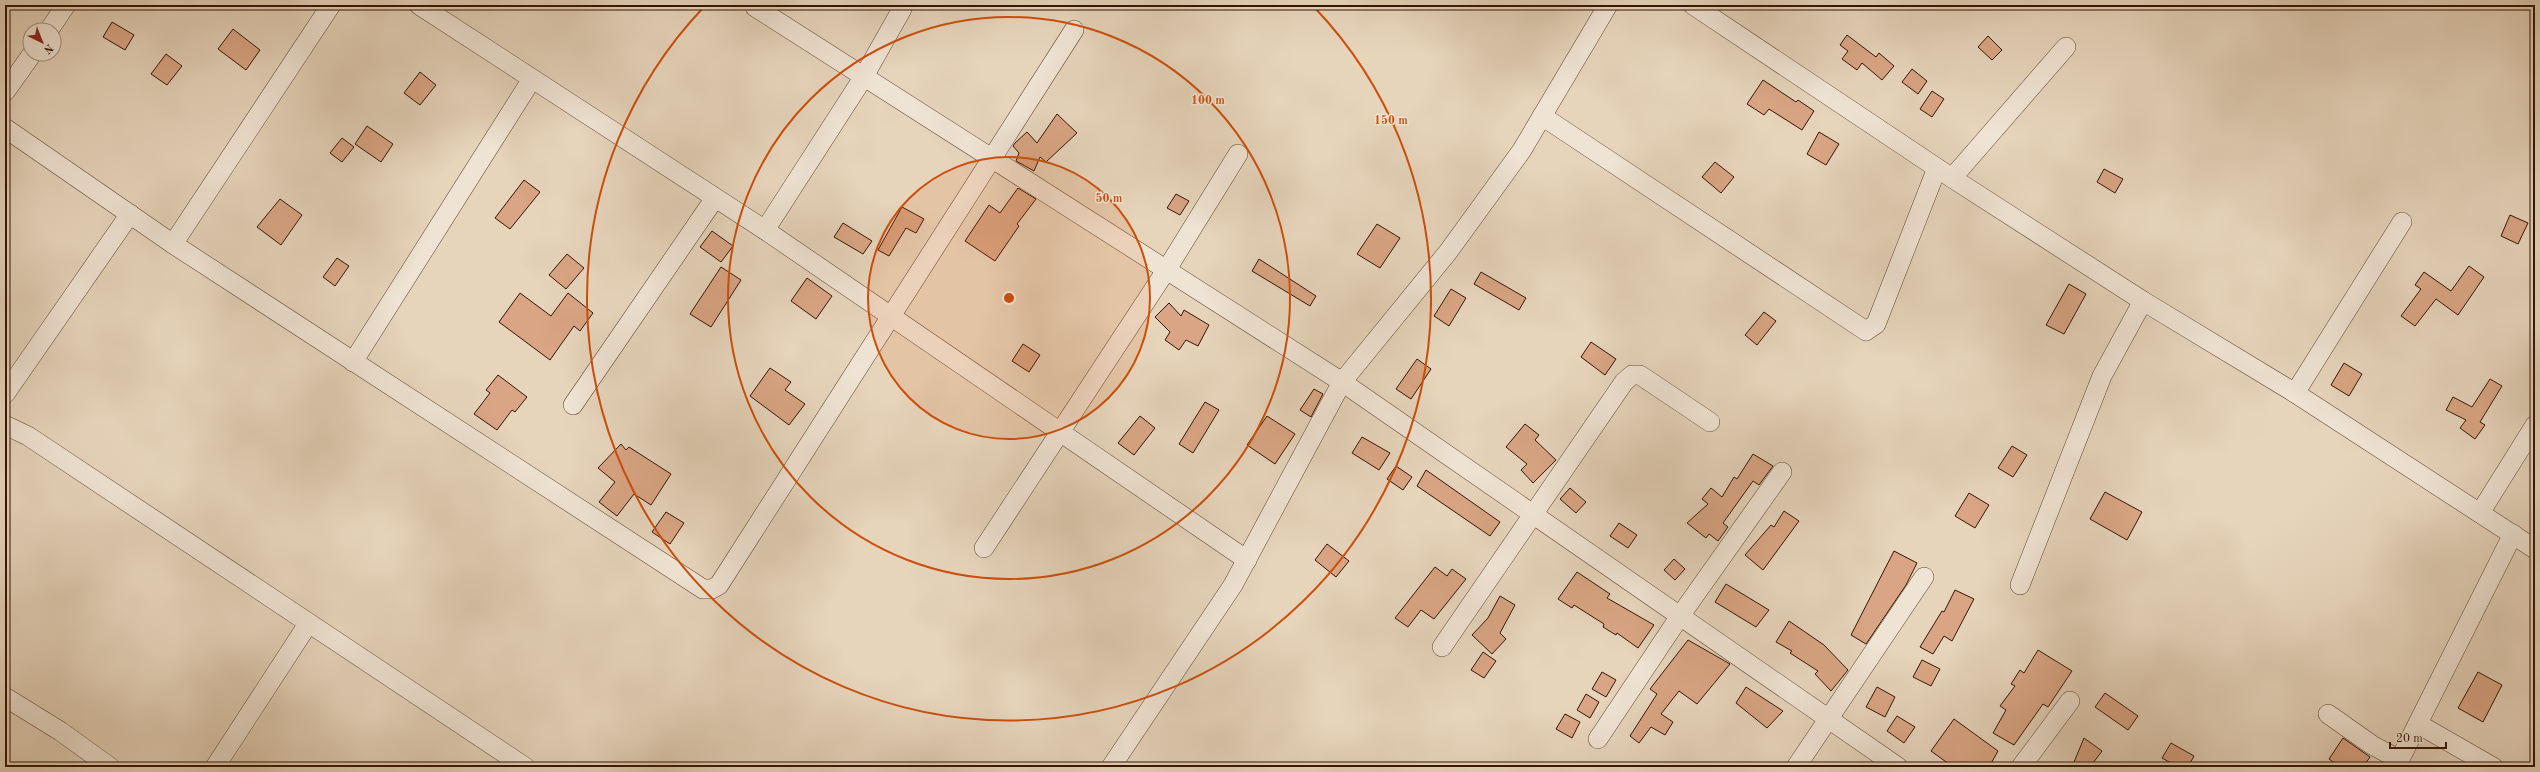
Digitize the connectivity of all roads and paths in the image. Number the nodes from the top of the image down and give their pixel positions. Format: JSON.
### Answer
{"nodes":[{"id":1,"x":66,"y":5,"type":"edge"},
{"id":2,"x":331,"y":5,"type":"edge"},
{"id":3,"x":419,"y":5,"type":"edge"},
{"id":4,"x":1608,"y":5,"type":"edge"},
{"id":5,"x":1693,"y":5,"type":"edge"},
{"id":6,"x":755,"y":7,"type":"dead end"},
{"id":7,"x":902,"y":9,"type":"dead end"},
{"id":8,"x":54,"y":22,"type":"edge"},
{"id":9,"x":1074,"y":30,"type":"dead end"},
{"id":10,"x":2066,"y":47,"type":"dead end"},
{"id":11,"x":26,"y":62,"type":"edge"},
{"id":12,"x":532,"y":78,"type":"junction"},
{"id":13,"x":863,"y":78,"type":"junction"},
{"id":14,"x":5,"y":92,"type":"edge"},
{"id":15,"x":1542,"y":116,"type":"junction"},
{"id":16,"x":5,"y":128,"type":"edge"},
{"id":17,"x":1238,"y":154,"type":"dead end"},
{"id":18,"x":993,"y":160,"type":"junction"},
{"id":19,"x":1944,"y":173,"type":"junction"},
{"id":20,"x":715,"y":198,"type":"junction"},
{"id":21,"x":130,"y":214,"type":"junction"},
{"id":22,"x":2402,"y":222,"type":"dead end"},
{"id":23,"x":766,"y":230,"type":"junction"},
{"id":24,"x":174,"y":244,"type":"junction"},
{"id":25,"x":1167,"y":270,"type":"junction"},
{"id":26,"x":2143,"y":301,"type":"junction"},
{"id":27,"x":890,"y":317,"type":"junction"},
{"id":28,"x":353,"y":362,"type":"junction"},
{"id":29,"x":1342,"y":382,"type":"junction"},
{"id":30,"x":2295,"y":393,"type":"junction"},
{"id":31,"x":5,"y":394,"type":"edge"},
{"id":32,"x":573,"y":405,"type":"dead end"},
{"id":33,"x":1710,"y":422,"type":"dead end"},
{"id":34,"x":5,"y":425,"type":"edge"},
{"id":35,"x":2535,"y":425,"type":"edge"},
{"id":36,"x":1060,"y":432,"type":"junction"},
{"id":37,"x":1782,"y":472,"type":"dead end"},
{"id":38,"x":2480,"y":513,"type":"junction"},
{"id":39,"x":1532,"y":514,"type":"junction"},
{"id":40,"x":2513,"y":534,"type":"junction"},
{"id":41,"x":984,"y":548,"type":"dead end"},
{"id":42,"x":2535,"y":549,"type":"edge"},
{"id":43,"x":1247,"y":560,"type":"junction"},
{"id":44,"x":1924,"y":577,"type":"dead end"},
{"id":45,"x":2020,"y":585,"type":"dead end"},
{"id":46,"x":1680,"y":616,"type":"junction"},
{"id":47,"x":308,"y":624,"type":"junction"},
{"id":48,"x":1442,"y":647,"type":"dead end"},
{"id":49,"x":5,"y":698,"type":"edge"},
{"id":50,"x":2070,"y":701,"type":"dead end"},
{"id":51,"x":2328,"y":714,"type":"dead end"},
{"id":52,"x":1828,"y":719,"type":"junction"},
{"id":53,"x":2418,"y":724,"type":"junction"},
{"id":54,"x":1598,"y":739,"type":"dead end"},
{"id":55,"x":2398,"y":763,"type":"edge"},
{"id":56,"x":110,"y":767,"type":"edge"},
{"id":57,"x":215,"y":767,"type":"edge"},
{"id":58,"x":525,"y":767,"type":"edge"},
{"id":59,"x":1111,"y":767,"type":"edge"},
{"id":60,"x":1796,"y":767,"type":"edge"},
{"id":61,"x":1898,"y":767,"type":"edge"},
{"id":62,"x":2022,"y":767,"type":"edge"},
{"id":63,"x":2493,"y":767,"type":"edge"}],
"edges":[{"from":1,"to":8,"type":"street"},
{"from":2,"to":24,"type":"street"},
{"from":3,"to":12,"type":"street"},
{"from":4,"to":15,"type":"street"},
{"from":5,"to":19,"type":"street"},
{"from":6,"to":13,"type":"street"},
{"from":7,"to":13,"type":"street"},
{"from":9,"to":18,"type":"street"},
{"from":10,"to":19,"type":"street"},
{"from":11,"to":14,"type":"street"},
{"from":12,"to":20,"type":"street"},
{"from":12,"to":28,"type":"street"},
{"from":13,"to":18,"type":"street"},
{"from":13,"to":23,"type":"street"},
{"from":15,"to":19,"type":"street"},
{"from":15,"to":29,"type":"street"},
{"from":16,"to":21,"type":"street"},
{"from":17,"to":25,"type":"street"},
{"from":18,"to":25,"type":"street"},
{"from":18,"to":27,"type":"street"},
{"from":19,"to":26,"type":"street"},
{"from":20,"to":23,"type":"street"},
{"from":20,"to":32,"type":"street"},
{"from":21,"to":24,"type":"street"},
{"from":21,"to":31,"type":"street"},
{"from":22,"to":30,"type":"street"},
{"from":23,"to":27,"type":"street"},
{"from":24,"to":28,"type":"street"},
{"from":25,"to":29,"type":"street"},
{"from":25,"to":36,"type":"street"},
{"from":26,"to":30,"type":"street"},
{"from":26,"to":45,"type":"street"},
{"from":27,"to":28,"type":"street"},
{"from":27,"to":36,"type":"street"},
{"from":29,"to":39,"type":"street"},
{"from":29,"to":43,"type":"street"},
{"from":30,"to":38,"type":"street"},
{"from":33,"to":39,"type":"street"},
{"from":34,"to":47,"type":"street"},
{"from":35,"to":38,"type":"street"},
{"from":36,"to":41,"type":"street"},
{"from":36,"to":43,"type":"street"},
{"from":37,"to":46,"type":"street"},
{"from":38,"to":40,"type":"street"},
{"from":39,"to":46,"type":"street"},
{"from":39,"to":48,"type":"street"},
{"from":40,"to":42,"type":"street"},
{"from":40,"to":53,"type":"street"},
{"from":43,"to":59,"type":"street"},
{"from":44,"to":52,"type":"street"},
{"from":46,"to":52,"type":"street"},
{"from":46,"to":54,"type":"street"},
{"from":47,"to":57,"type":"street"},
{"from":47,"to":58,"type":"street"},
{"from":49,"to":56,"type":"street"},
{"from":50,"to":62,"type":"street"},
{"from":51,"to":55,"type":"street"},
{"from":52,"to":60,"type":"street"},
{"from":52,"to":61,"type":"street"},
{"from":53,"to":55,"type":"street"},
{"from":53,"to":63,"type":"street"}]}
